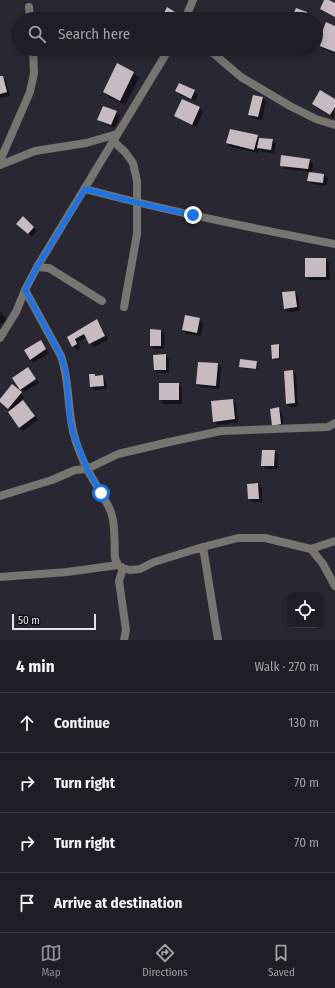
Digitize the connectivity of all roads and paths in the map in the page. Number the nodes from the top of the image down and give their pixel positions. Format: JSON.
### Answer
{"nodes":[{"id":1,"x":193,"y":0,"type":"edge"},
{"id":2,"x":28,"y":7,"type":"dead end"},
{"id":3,"x":29,"y":12,"type":"edge"},
{"id":4,"x":188,"y":12,"type":"edge"},
{"id":5,"x":33,"y":56,"type":"edge"},
{"id":6,"x":165,"y":56,"type":"edge"},
{"id":7,"x":216,"y":56,"type":"edge"},
{"id":8,"x":335,"y":125,"type":"edge"},
{"id":9,"x":115,"y":138,"type":"junction"},
{"id":10,"x":0,"y":161,"type":"edge"},
{"id":11,"x":0,"y":165,"type":"edge"},
{"id":12,"x":85,"y":189,"type":"junction"},
{"id":13,"x":138,"y":203,"type":"junction"},
{"id":14,"x":335,"y":244,"type":"edge"},
{"id":15,"x":37,"y":267,"type":"junction"},
{"id":16,"x":25,"y":290,"type":"junction"},
{"id":17,"x":102,"y":301,"type":"dead end"},
{"id":18,"x":124,"y":307,"type":"dead end"},
{"id":19,"x":0,"y":338,"type":"edge"},
{"id":20,"x":333,"y":427,"type":"edge"},
{"id":21,"x":87,"y":469,"type":"junction"},
{"id":22,"x":0,"y":496,"type":"edge"},
{"id":23,"x":335,"y":541,"type":"edge"},
{"id":24,"x":203,"y":547,"type":"junction"},
{"id":25,"x":311,"y":549,"type":"junction"},
{"id":26,"x":120,"y":567,"type":"junction"},
{"id":27,"x":0,"y":577,"type":"edge"},
{"id":28,"x":335,"y":586,"type":"edge"},
{"id":29,"x":124,"y":640,"type":"edge"},
{"id":30,"x":218,"y":640,"type":"edge"}],
"edges":[{"from":1,"to":4,"type":"street"},
{"from":2,"to":3,"type":"street"},
{"from":5,"to":10,"type":"street"},
{"from":6,"to":9,"type":"street"},
{"from":7,"to":8,"type":"street"},
{"from":9,"to":11,"type":"street"},
{"from":9,"to":12,"type":"street"},
{"from":9,"to":13,"type":"street"},
{"from":12,"to":13,"type":"street"},
{"from":12,"to":15,"type":"street"},
{"from":13,"to":14,"type":"street"},
{"from":13,"to":18,"type":"street"},
{"from":15,"to":16,"type":"street"},
{"from":15,"to":17,"type":"street"},
{"from":16,"to":19,"type":"street"},
{"from":16,"to":21,"type":"street"},
{"from":20,"to":21,"type":"street"},
{"from":21,"to":22,"type":"street"},
{"from":21,"to":26,"type":"street"},
{"from":23,"to":25,"type":"street"},
{"from":24,"to":25,"type":"street"},
{"from":24,"to":26,"type":"street"},
{"from":24,"to":30,"type":"street"},
{"from":25,"to":28,"type":"street"},
{"from":26,"to":27,"type":"street"},
{"from":26,"to":29,"type":"street"}]}
